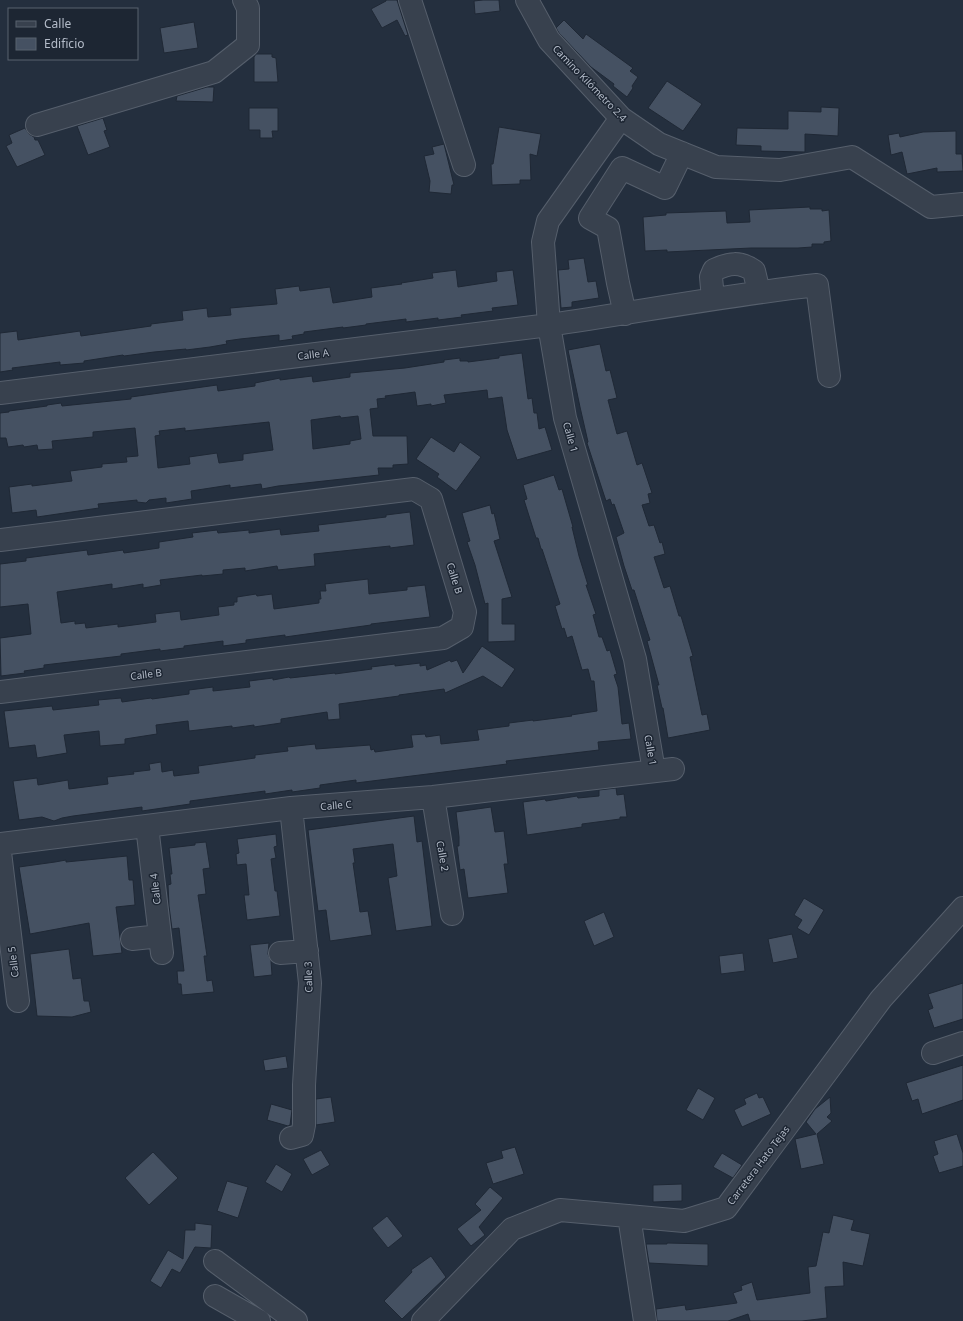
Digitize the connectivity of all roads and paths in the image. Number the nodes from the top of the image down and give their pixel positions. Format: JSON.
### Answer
{"nodes":[{"id":1,"x":244,"y":0,"type":"edge"},
{"id":2,"x":410,"y":0,"type":"edge"},
{"id":3,"x":527,"y":0,"type":"edge"},
{"id":4,"x":621,"y":118,"type":"junction"},
{"id":5,"x":37,"y":125,"type":"dead end"},
{"id":6,"x":682,"y":153,"type":"junction"},
{"id":7,"x":464,"y":165,"type":"dead end"},
{"id":8,"x":963,"y":204,"type":"edge"},
{"id":9,"x":759,"y":292,"type":"junction"},
{"id":10,"x":713,"y":299,"type":"junction"},
{"id":11,"x":625,"y":314,"type":"junction"},
{"id":12,"x":549,"y":325,"type":"junction"},
{"id":13,"x":829,"y":376,"type":"dead end"},
{"id":14,"x":0,"y":393,"type":"edge"},
{"id":15,"x":0,"y":540,"type":"edge"},
{"id":16,"x":0,"y":692,"type":"edge"},
{"id":17,"x":663,"y":770,"type":"joint"},
{"id":18,"x":433,"y":797,"type":"junction"},
{"id":19,"x":291,"y":808,"type":"junction"},
{"id":20,"x":147,"y":826,"type":"junction"},
{"id":21,"x":0,"y":844,"type":"edge"},
{"id":22,"x":0,"y":852,"type":"edge"},
{"id":23,"x":963,"y":908,"type":"edge"},
{"id":24,"x":452,"y":914,"type":"dead end"},
{"id":25,"x":132,"y":940,"type":"dead end"},
{"id":26,"x":307,"y":951,"type":"junction"},
{"id":27,"x":280,"y":953,"type":"dead end"},
{"id":28,"x":18,"y":1001,"type":"dead end"},
{"id":29,"x":963,"y":1043,"type":"edge"},
{"id":30,"x":933,"y":1053,"type":"dead end"},
{"id":31,"x":291,"y":1138,"type":"dead end"},
{"id":32,"x":629,"y":1216,"type":"junction"},
{"id":33,"x":215,"y":1261,"type":"dead end"},
{"id":34,"x":215,"y":1296,"type":"dead end"},
{"id":35,"x":260,"y":1321,"type":"edge"},
{"id":36,"x":296,"y":1321,"type":"edge"},
{"id":37,"x":423,"y":1321,"type":"edge"},
{"id":38,"x":645,"y":1321,"type":"edge"}],
"edges":[{"from":1,"to":5,"type":"street"},
{"from":2,"to":7,"type":"street"},
{"from":3,"to":4,"type":"street","name":"Camino Kilómetro 2.4"},
{"from":4,"to":6,"type":"street","name":"Camino Kilómetro 2.4"},
{"from":4,"to":12,"type":"street","name":"Calle 1"},
{"from":6,"to":8,"type":"street","name":"Camino Kilómetro 2.4"},
{"from":6,"to":11,"type":"street"},
{"from":9,"to":10,"type":"street","name":"Calle A"},
{"from":9,"to":10,"type":"street"},
{"from":9,"to":13,"type":"street","name":"Calle A"},
{"from":10,"to":11,"type":"street","name":"Calle A"},
{"from":11,"to":12,"type":"street","name":"Calle A"},
{"from":12,"to":14,"type":"street","name":"Calle A"},
{"from":12,"to":17,"type":"street","name":"Calle 1"},
{"from":15,"to":16,"type":"street","name":"Calle B"},
{"from":17,"to":18,"type":"street","name":"Calle C"},
{"from":18,"to":19,"type":"street","name":"Calle C"},
{"from":18,"to":24,"type":"street","name":"Calle 2"},
{"from":19,"to":20,"type":"street","name":"Calle C"},
{"from":19,"to":26,"type":"street","name":"Calle 3"},
{"from":20,"to":21,"type":"street","name":"Calle C"},
{"from":20,"to":25,"type":"street","name":"Calle 4"},
{"from":22,"to":28,"type":"street","name":"Calle 5"},
{"from":23,"to":32,"type":"street","name":"Carretera Hato Tejas"},
{"from":26,"to":27,"type":"street"},
{"from":26,"to":31,"type":"street","name":"Calle 3"},
{"from":29,"to":30,"type":"street"},
{"from":32,"to":37,"type":"street","name":"Carretera Hato Tejas"},
{"from":32,"to":38,"type":"street"},
{"from":33,"to":36,"type":"street"},
{"from":34,"to":35,"type":"street"}]}
